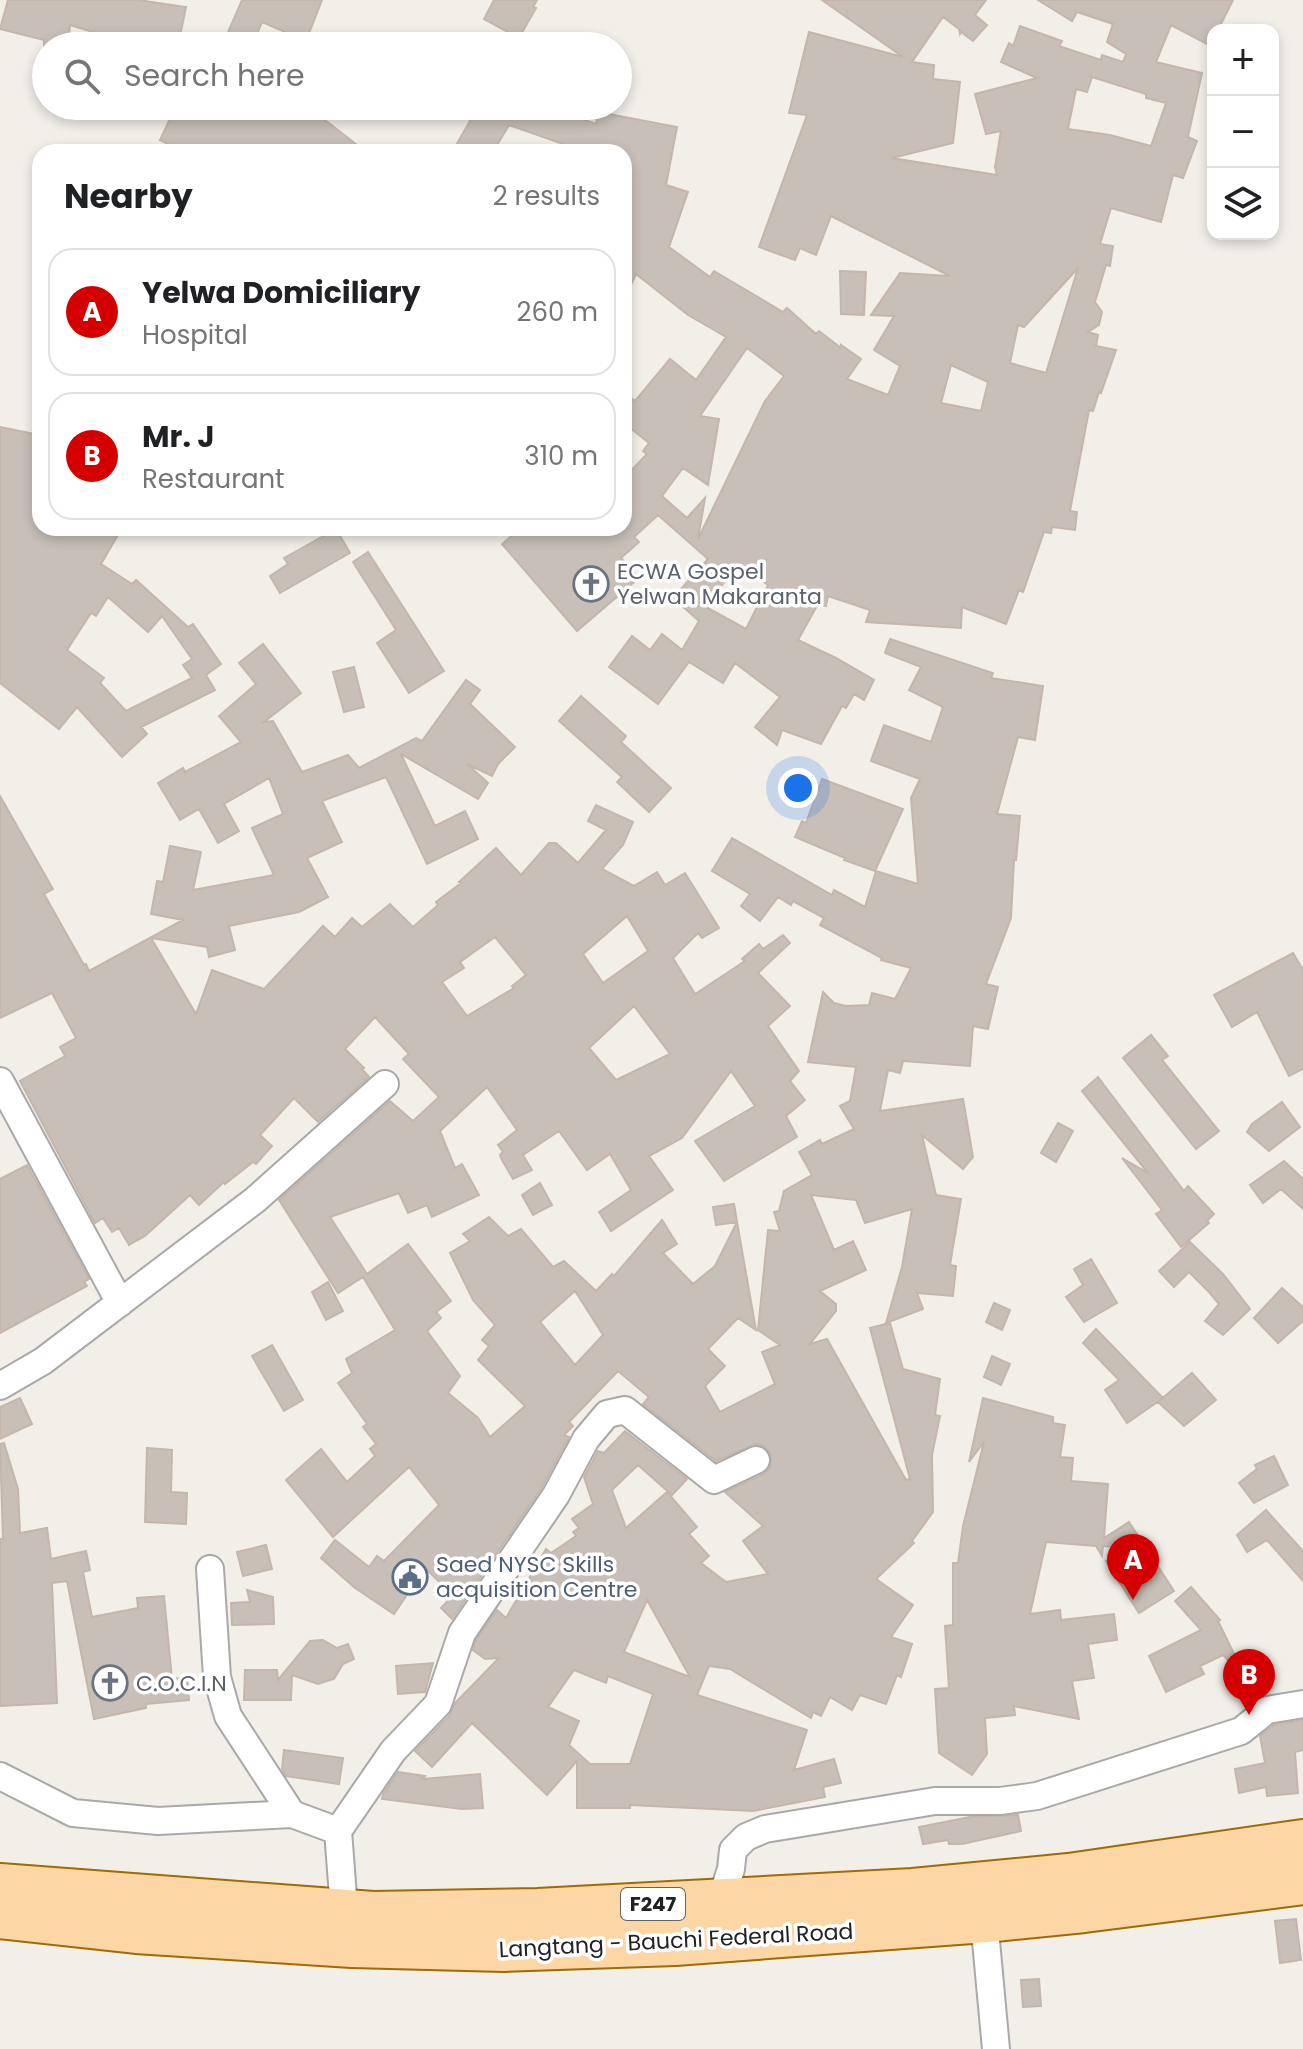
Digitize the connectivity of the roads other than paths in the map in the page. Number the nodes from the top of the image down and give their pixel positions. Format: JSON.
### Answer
{"nodes":[{"id":1,"x":0,"y":1081,"type":"edge"},
{"id":2,"x":385,"y":1084,"type":"dead end"},
{"id":3,"x":120,"y":1303,"type":"junction"},
{"id":4,"x":0,"y":1386,"type":"edge"},
{"id":5,"x":756,"y":1460,"type":"dead end"},
{"id":6,"x":210,"y":1569,"type":"dead end"},
{"id":7,"x":1303,"y":1704,"type":"edge"},
{"id":8,"x":0,"y":1776,"type":"edge"},
{"id":9,"x":292,"y":1814,"type":"junction"},
{"id":10,"x":338,"y":1831,"type":"junction"},
{"id":11,"x":1303,"y":1841,"type":"edge"},
{"id":12,"x":1303,"y":1883,"type":"edge"},
{"id":13,"x":0,"y":1885,"type":"edge"},
{"id":14,"x":721,"y":1900,"type":"junction"},
{"id":15,"x":982,"y":1902,"type":"junction"},
{"id":16,"x":344,"y":1909,"type":"junction"},
{"id":17,"x":0,"y":1917,"type":"edge"},
{"id":18,"x":996,"y":2049,"type":"edge"}],
"edges":[{"from":1,"to":3,"type":"street"},
{"from":2,"to":3,"type":"street"},
{"from":3,"to":4,"type":"street"},
{"from":5,"to":10,"type":"street"},
{"from":6,"to":9,"type":"street"},
{"from":7,"to":14,"type":"street"},
{"from":8,"to":9,"type":"street"},
{"from":9,"to":10,"type":"street"},
{"from":10,"to":16,"type":"street"},
{"from":11,"to":15,"type":"main road","number":"F247"},
{"from":12,"to":15,"type":"main road","name":"Langtang - Bauchi Federal Road","number":"F247"},
{"from":13,"to":16,"type":"main road","number":"F247"},
{"from":14,"to":15,"type":"main road","number":"F247"},
{"from":14,"to":16,"type":"main road","number":"F247"},
{"from":15,"to":17,"type":"main road","name":"Langtang - Bauchi Federal Road","number":"F247"},
{"from":15,"to":18,"type":"street"}]}
